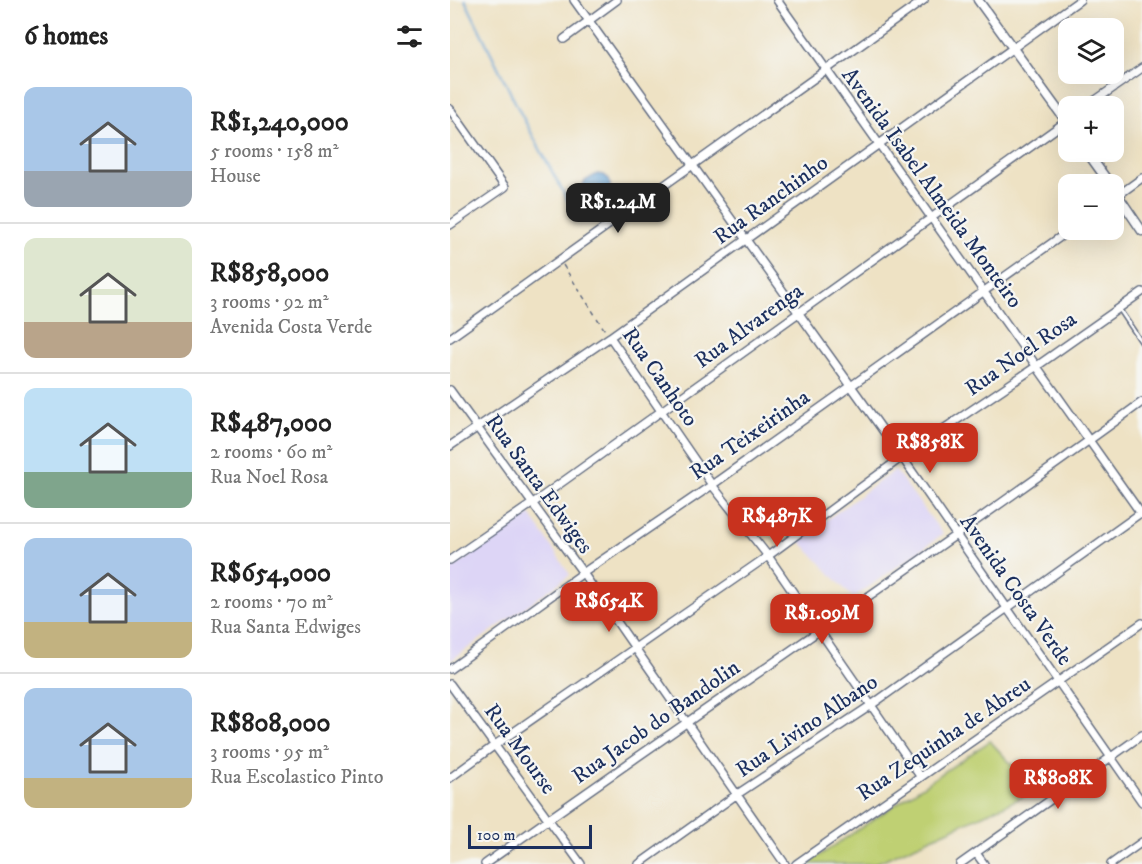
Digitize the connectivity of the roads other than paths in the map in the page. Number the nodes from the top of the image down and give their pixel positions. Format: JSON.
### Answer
{"nodes":[{"id":1,"x":574,"y":0,"type":"edge"},
{"id":2,"x":617,"y":0,"type":"edge"},
{"id":3,"x":777,"y":0,"type":"edge"},
{"id":4,"x":924,"y":0,"type":"edge"},
{"id":5,"x":978,"y":0,"type":"edge"},
{"id":6,"x":1080,"y":0,"type":"edge"},
{"id":7,"x":588,"y":21,"type":"junction"},
{"id":8,"x":564,"y":39,"type":"dead end"},
{"id":9,"x":1013,"y":48,"type":"junction"},
{"id":10,"x":1142,"y":68,"type":"edge"},
{"id":11,"x":826,"y":71,"type":"junction"},
{"id":12,"x":1102,"y":96,"type":"edge"},
{"id":13,"x":1058,"y":109,"type":"edge"},
{"id":14,"x":451,"y":113,"type":"edge"},
{"id":15,"x":1058,"y":129,"type":"edge"},
{"id":16,"x":879,"y":144,"type":"junction"},
{"id":17,"x":691,"y":166,"type":"junction"},
{"id":18,"x":1142,"y":178,"type":"edge"},
{"id":19,"x":1124,"y":187,"type":"edge"},
{"id":20,"x":1124,"y":206,"type":"edge"},
{"id":21,"x":933,"y":217,"type":"junction"},
{"id":22,"x":450,"y":225,"type":"edge"},
{"id":23,"x":1142,"y":231,"type":"edge"},
{"id":24,"x":1058,"y":238,"type":"edge"},
{"id":25,"x":746,"y":240,"type":"junction"},
{"id":26,"x":983,"y":291,"type":"junction"},
{"id":27,"x":1142,"y":292,"type":"edge"},
{"id":28,"x":1119,"y":309,"type":"junction"},
{"id":29,"x":798,"y":312,"type":"junction"},
{"id":30,"x":610,"y":337,"type":"junction"},
{"id":31,"x":450,"y":338,"type":"edge"},
{"id":32,"x":1142,"y":343,"type":"edge"},
{"id":33,"x":1037,"y":366,"type":"junction"},
{"id":34,"x":850,"y":386,"type":"junction"},
{"id":35,"x":450,"y":390,"type":"edge"},
{"id":36,"x":1142,"y":402,"type":"edge"},
{"id":37,"x":662,"y":410,"type":"junction"},
{"id":38,"x":476,"y":428,"type":"junction"},
{"id":39,"x":1090,"y":440,"type":"junction"},
{"id":40,"x":450,"y":447,"type":"edge"},
{"id":41,"x":902,"y":457,"type":"junction"},
{"id":42,"x":712,"y":485,"type":"junction"},
{"id":43,"x":532,"y":504,"type":"junction"},
{"id":44,"x":1142,"y":513,"type":"edge"},
{"id":45,"x":956,"y":534,"type":"junction"},
{"id":46,"x":768,"y":556,"type":"junction"},
{"id":47,"x":450,"y":560,"type":"edge"},
{"id":48,"x":583,"y":573,"type":"junction"},
{"id":49,"x":1007,"y":608,"type":"junction"},
{"id":50,"x":1142,"y":623,"type":"edge"},
{"id":51,"x":819,"y":632,"type":"junction"},
{"id":52,"x":634,"y":649,"type":"junction"},
{"id":53,"x":450,"y":669,"type":"edge"},
{"id":54,"x":1059,"y":682,"type":"junction"},
{"id":55,"x":450,"y":684,"type":"edge"},
{"id":56,"x":870,"y":706,"type":"junction"},
{"id":57,"x":686,"y":723,"type":"junction"},
{"id":58,"x":1142,"y":735,"type":"edge"},
{"id":59,"x":495,"y":745,"type":"junction"},
{"id":60,"x":1111,"y":757,"type":"junction"},
{"id":61,"x":920,"y":776,"type":"junction"},
{"id":62,"x":450,"y":778,"type":"edge"},
{"id":63,"x":736,"y":795,"type":"junction"},
{"id":64,"x":1142,"y":802,"type":"edge"},
{"id":65,"x":549,"y":819,"type":"junction"},
{"id":66,"x":1142,"y":842,"type":"edge"},
{"id":67,"x":976,"y":853,"type":"junction"},
{"id":68,"x":485,"y":864,"type":"edge"},
{"id":69,"x":581,"y":864,"type":"edge"},
{"id":70,"x":639,"y":864,"type":"edge"},
{"id":71,"x":785,"y":864,"type":"edge"},
{"id":72,"x":796,"y":864,"type":"edge"},
{"id":73,"x":960,"y":864,"type":"edge"},
{"id":74,"x":984,"y":864,"type":"edge"},
{"id":75,"x":1111,"y":864,"type":"edge"}],
"edges":[{"from":1,"to":7,"type":"street","name":"Avenida Costa Verde"},
{"from":2,"to":7,"type":"street"},
{"from":3,"to":11,"type":"street","name":"Avenida Isabel Almeida Monteiro"},
{"from":4,"to":11,"type":"street"},
{"from":5,"to":9,"type":"street"},
{"from":6,"to":9,"type":"street","name":"Rua Ranchinho"},
{"from":7,"to":8,"type":"street"},
{"from":7,"to":17,"type":"street","name":"Avenida Costa Verde"},
{"from":9,"to":13,"type":"street"},
{"from":9,"to":16,"type":"street","name":"Rua Ranchinho"},
{"from":10,"to":12,"type":"street"},
{"from":11,"to":16,"type":"street","name":"Avenida Isabel Almeida Monteiro"},
{"from":11,"to":17,"type":"street"},
{"from":14,"to":22,"type":"street"},
{"from":15,"to":21,"type":"street","name":"Rua Alvarenga"},
{"from":16,"to":21,"type":"street","name":"Avenida Isabel Almeida Monteiro"},
{"from":16,"to":25,"type":"street","name":"Rua Ranchinho"},
{"from":17,"to":25,"type":"street","name":"Avenida Costa Verde"},
{"from":17,"to":31,"type":"street"},
{"from":18,"to":19,"type":"street"},
{"from":20,"to":23,"type":"street"},
{"from":21,"to":26,"type":"street","name":"Avenida Isabel Almeida Monteiro"},
{"from":21,"to":29,"type":"street","name":"Rua Alvarenga"},
{"from":24,"to":26,"type":"street","name":"Rua Teixeirinha"},
{"from":25,"to":29,"type":"street","name":"Avenida Costa Verde"},
{"from":25,"to":30,"type":"street","name":"Rua Ranchinho"},
{"from":26,"to":33,"type":"street","name":"Avenida Isabel Almeida Monteiro"},
{"from":26,"to":34,"type":"street","name":"Rua Teixeirinha"},
{"from":27,"to":28,"type":"street","name":"Rua Noel Rosa"},
{"from":28,"to":32,"type":"lane"},
{"from":28,"to":33,"type":"street","name":"Rua Noel Rosa"},
{"from":29,"to":34,"type":"street","name":"Avenida Costa Verde"},
{"from":29,"to":37,"type":"street","name":"Rua Alvarenga"},
{"from":30,"to":37,"type":"street","name":"Rua Canhoto"},
{"from":30,"to":38,"type":"street","name":"Rua Ranchinho"},
{"from":33,"to":39,"type":"street","name":"Avenida Isabel Almeida Monteiro"},
{"from":33,"to":41,"type":"street","name":"Rua Noel Rosa"},
{"from":34,"to":41,"type":"street","name":"Avenida Costa Verde"},
{"from":34,"to":42,"type":"street","name":"Rua Teixeirinha"},
{"from":35,"to":38,"type":"street","name":"Rua Santa Edwiges"},
{"from":36,"to":39,"type":"street","name":"Rua Jacob do Bandolin"},
{"from":37,"to":42,"type":"street","name":"Rua Canhoto"},
{"from":37,"to":43,"type":"street","name":"Rua Alvarenga"},
{"from":38,"to":40,"type":"street","name":"Rua Ranchinho"},
{"from":38,"to":43,"type":"street","name":"Rua Santa Edwiges"},
{"from":39,"to":44,"type":"street","name":"Avenida Isabel Almeida Monteiro"},
{"from":39,"to":45,"type":"street","name":"Rua Jacob do Bandolin"},
{"from":41,"to":45,"type":"street","name":"Avenida Costa Verde"},
{"from":41,"to":46,"type":"street","name":"Rua Noel Rosa"},
{"from":42,"to":46,"type":"street","name":"Rua Canhoto"},
{"from":42,"to":48,"type":"street","name":"Rua Teixeirinha"},
{"from":43,"to":47,"type":"street","name":"Rua Alvarenga"},
{"from":43,"to":48,"type":"street","name":"Rua Santa Edwiges"},
{"from":44,"to":49,"type":"street","name":"Rua Livino Albano"},
{"from":45,"to":49,"type":"street","name":"Avenida Costa Verde"},
{"from":45,"to":51,"type":"street","name":"Rua Jacob do Bandolin"},
{"from":46,"to":51,"type":"street","name":"Rua Canhoto"},
{"from":46,"to":52,"type":"street","name":"Rua Noel Rosa"},
{"from":48,"to":52,"type":"street","name":"Rua Santa Edwiges"},
{"from":48,"to":53,"type":"street","name":"Rua Teixeirinha"},
{"from":49,"to":54,"type":"street","name":"Avenida Costa Verde"},
{"from":49,"to":56,"type":"street","name":"Rua Livino Albano"},
{"from":50,"to":54,"type":"street","name":"Rua Zequinha de Abreu"},
{"from":51,"to":56,"type":"street","name":"Rua Canhoto"},
{"from":51,"to":57,"type":"street","name":"Rua Jacob do Bandolin"},
{"from":52,"to":57,"type":"street","name":"Rua Santa Edwiges"},
{"from":52,"to":59,"type":"street","name":"Rua Noel Rosa"},
{"from":54,"to":60,"type":"street","name":"Avenida Costa Verde"},
{"from":54,"to":61,"type":"street","name":"Rua Zequinha de Abreu"},
{"from":55,"to":59,"type":"street","name":"Rua Mourse"},
{"from":56,"to":61,"type":"street","name":"Rua Canhoto"},
{"from":56,"to":63,"type":"street","name":"Rua Livino Albano"},
{"from":57,"to":63,"type":"street","name":"Rua Santa Edwiges"},
{"from":57,"to":65,"type":"street","name":"Rua Jacob do Bandolin"},
{"from":58,"to":60,"type":"street"},
{"from":59,"to":62,"type":"street","name":"Rua Noel Rosa"},
{"from":59,"to":65,"type":"street","name":"Rua Mourse"},
{"from":60,"to":64,"type":"street","name":"Avenida Costa Verde"},
{"from":60,"to":67,"type":"street"},
{"from":61,"to":72,"type":"street","name":"Rua Zequinha de Abreu"},
{"from":63,"to":70,"type":"street","name":"Rua Livino Albano"},
{"from":63,"to":71,"type":"street","name":"Rua Santa Edwiges"},
{"from":65,"to":68,"type":"street","name":"Rua Jacob do Bandolin"},
{"from":65,"to":69,"type":"street","name":"Rua Mourse"},
{"from":66,"to":75,"type":"street"},
{"from":67,"to":73,"type":"street"},
{"from":67,"to":74,"type":"street"}]}
